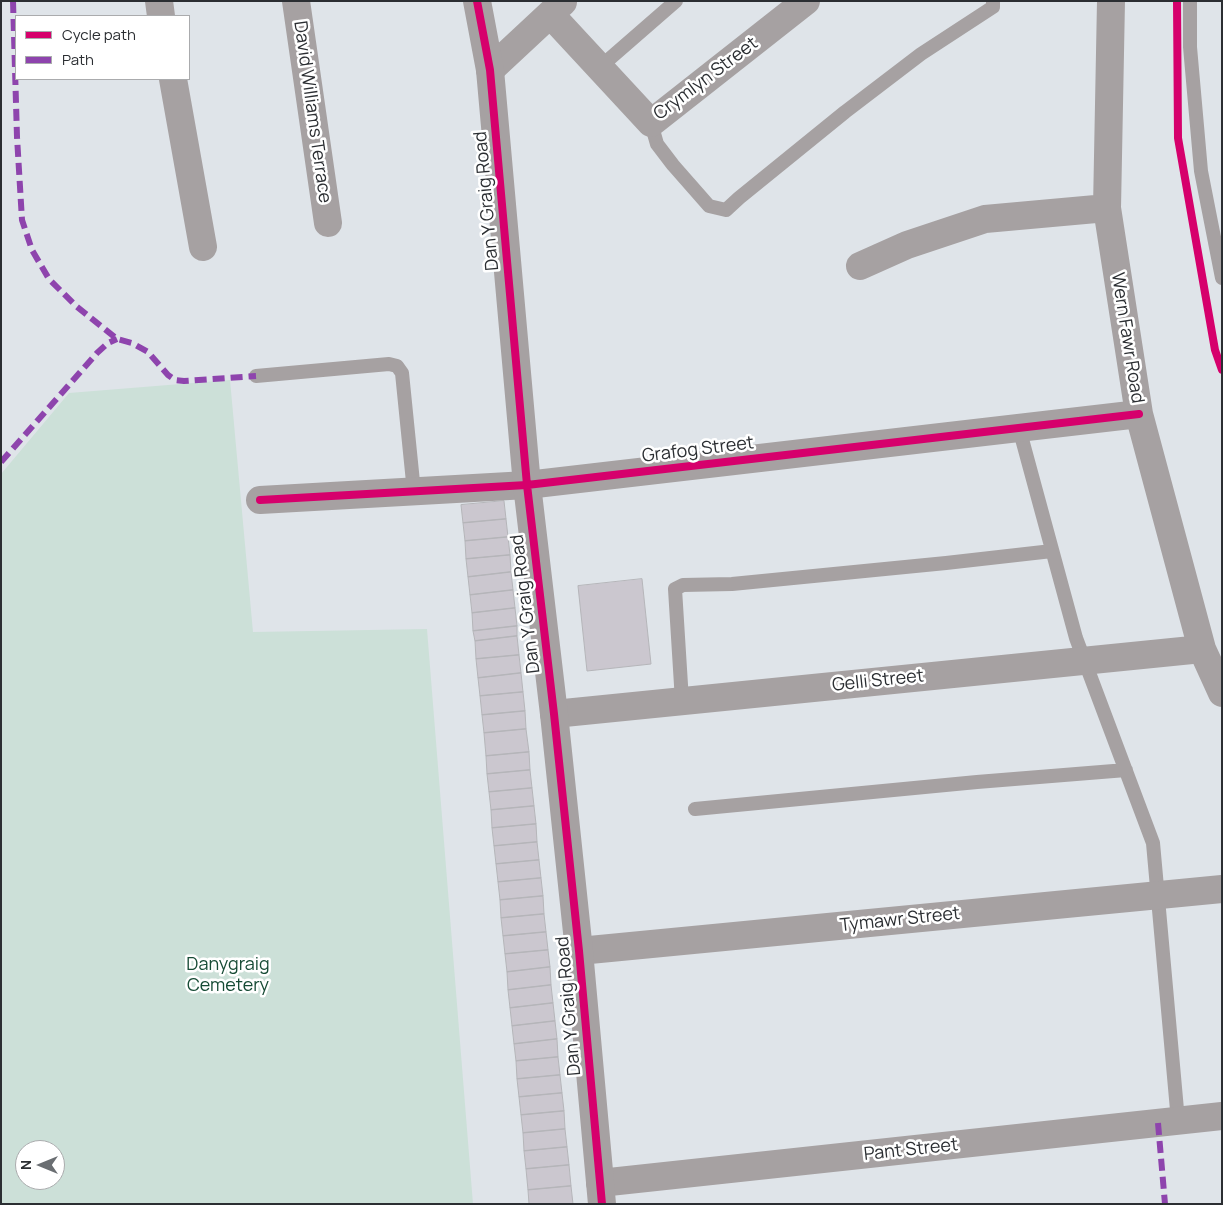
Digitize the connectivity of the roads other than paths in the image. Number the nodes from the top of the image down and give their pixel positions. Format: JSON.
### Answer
{"nodes":[{"id":1,"x":159,"y":1,"type":"edge"},
{"id":2,"x":296,"y":1,"type":"edge"},
{"id":3,"x":477,"y":1,"type":"edge"},
{"id":4,"x":676,"y":1,"type":"edge"},
{"id":5,"x":806,"y":1,"type":"edge"},
{"id":6,"x":993,"y":1,"type":"edge"},
{"id":7,"x":1112,"y":1,"type":"edge"},
{"id":8,"x":1190,"y":1,"type":"edge"},
{"id":9,"x":557,"y":8,"type":"edge"},
{"id":10,"x":161,"y":15,"type":"edge"},
{"id":11,"x":599,"y":68,"type":"junction"},
{"id":12,"x":490,"y":70,"type":"junction"},
{"id":13,"x":173,"y":80,"type":"edge"},
{"id":14,"x":651,"y":123,"type":"junction"},
{"id":15,"x":1107,"y":208,"type":"junction"},
{"id":16,"x":328,"y":223,"type":"dead end"},
{"id":17,"x":203,"y":247,"type":"dead end"},
{"id":18,"x":860,"y":266,"type":"dead end"},
{"id":19,"x":1222,"y":278,"type":"edge"},
{"id":20,"x":256,"y":376,"type":"dead end"},
{"id":21,"x":1138,"y":414,"type":"junction"},
{"id":22,"x":1019,"y":428,"type":"junction"},
{"id":23,"x":527,"y":485,"type":"junction"},
{"id":24,"x":414,"y":492,"type":"junction"},
{"id":25,"x":260,"y":500,"type":"dead end"},
{"id":26,"x":1052,"y":551,"type":"junction"},
{"id":27,"x":1202,"y":649,"type":"junction"},
{"id":28,"x":1086,"y":661,"type":"junction"},
{"id":29,"x":1222,"y":693,"type":"edge"},
{"id":30,"x":682,"y":701,"type":"junction"},
{"id":31,"x":554,"y":714,"type":"junction"},
{"id":32,"x":1126,"y":770,"type":"junction"},
{"id":33,"x":695,"y":810,"type":"dead end"},
{"id":34,"x":1222,"y":889,"type":"edge"},
{"id":35,"x":1157,"y":895,"type":"junction"},
{"id":36,"x":579,"y":952,"type":"junction"},
{"id":37,"x":1222,"y":1116,"type":"edge"},
{"id":38,"x":1178,"y":1121,"type":"junction"},
{"id":39,"x":601,"y":1194,"type":"edge"}],
"edges":[{"from":1,"to":10,"type":"street"},
{"from":2,"to":16,"type":"street","name":"David Williams Terrace"},
{"from":3,"to":12,"type":"street","name":"Dan Y Graig Road"},
{"from":4,"to":11,"type":"lane"},
{"from":5,"to":14,"type":"street","name":"Crymlyn Street"},
{"from":6,"to":14,"type":"lane"},
{"from":7,"to":15,"type":"street","name":"Wern Fawr Road"},
{"from":8,"to":19,"type":"lane"},
{"from":9,"to":11,"type":"street","name":"Crymlyn Street"},
{"from":9,"to":12,"type":"street"},
{"from":11,"to":14,"type":"street","name":"Crymlyn Street"},
{"from":12,"to":23,"type":"street","name":"Dan Y Graig Road"},
{"from":13,"to":17,"type":"street"},
{"from":15,"to":18,"type":"street"},
{"from":15,"to":21,"type":"street","name":"Wern Fawr Road"},
{"from":20,"to":24,"type":"lane"},
{"from":21,"to":22,"type":"street","name":"Grafog Street"},
{"from":21,"to":27,"type":"street","name":"Wern Fawr Road"},
{"from":22,"to":23,"type":"street","name":"Grafog Street"},
{"from":22,"to":26,"type":"lane"},
{"from":23,"to":24,"type":"street","name":"Grafog Street"},
{"from":23,"to":31,"type":"street","name":"Dan Y Graig Road"},
{"from":24,"to":25,"type":"street","name":"Grafog Street"},
{"from":26,"to":28,"type":"lane"},
{"from":26,"to":30,"type":"lane"},
{"from":27,"to":28,"type":"street","name":"Gelli Street"},
{"from":27,"to":29,"type":"street","name":"Wern Fawr Road"},
{"from":28,"to":30,"type":"street","name":"Gelli Street"},
{"from":28,"to":32,"type":"lane"},
{"from":30,"to":31,"type":"street","name":"Gelli Street"},
{"from":31,"to":36,"type":"street","name":"Dan Y Graig Road"},
{"from":32,"to":33,"type":"lane"},
{"from":32,"to":35,"type":"lane"},
{"from":34,"to":35,"type":"street","name":"Tymawr Street"},
{"from":35,"to":36,"type":"street","name":"Tymawr Street"},
{"from":35,"to":38,"type":"lane"},
{"from":36,"to":39,"type":"street","name":"Dan Y Graig Road"},
{"from":37,"to":38,"type":"street","name":"Pant Street"},
{"from":38,"to":39,"type":"street","name":"Pant Street"}]}
